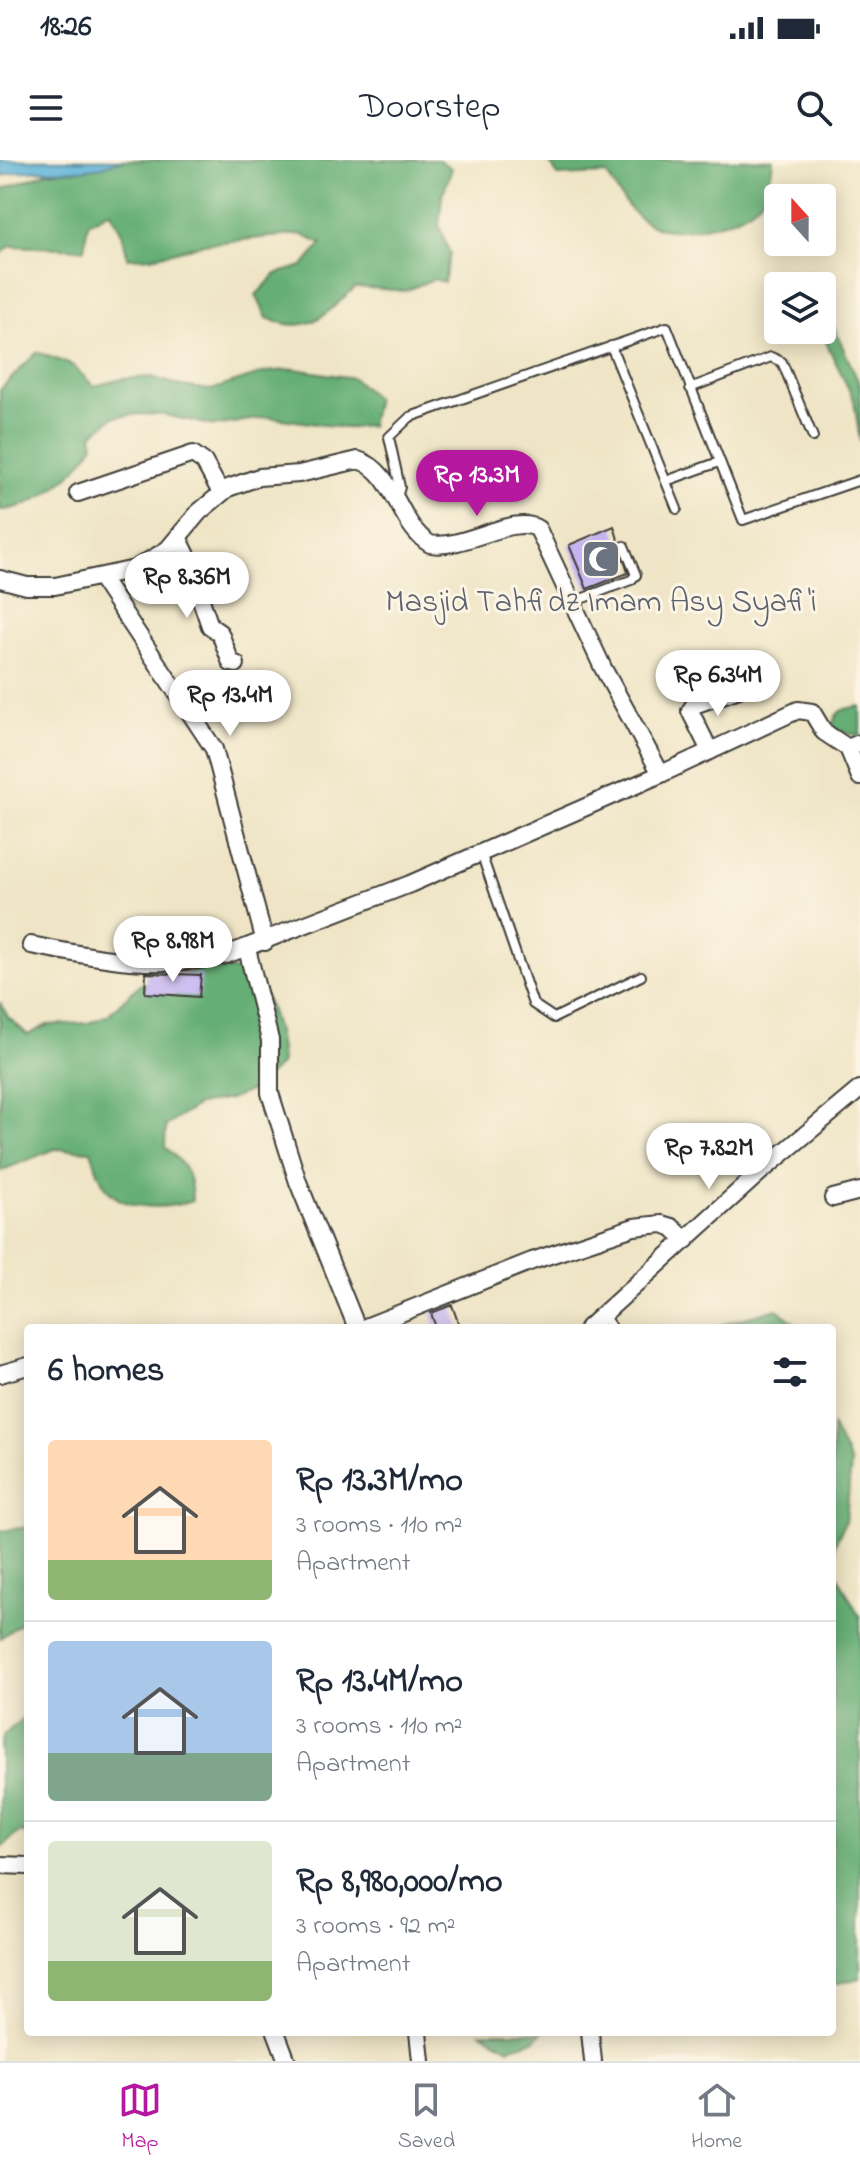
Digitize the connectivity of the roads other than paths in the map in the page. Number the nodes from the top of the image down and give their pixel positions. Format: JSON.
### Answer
{"nodes":[{"id":1,"x":611,"y":346,"type":"junction"},
{"id":2,"x":690,"y":388,"type":"junction"},
{"id":3,"x":813,"y":437,"type":"dead end"},
{"id":4,"x":719,"y":462,"type":"junction"},
{"id":5,"x":860,"y":480,"type":"edge"},
{"id":6,"x":666,"y":481,"type":"junction"},
{"id":7,"x":78,"y":493,"type":"dead end"},
{"id":8,"x":221,"y":493,"type":"junction"},
{"id":9,"x":395,"y":501,"type":"junction"},
{"id":10,"x":677,"y":509,"type":"dead end"},
{"id":11,"x":179,"y":539,"type":"junction"},
{"id":12,"x":624,"y":546,"type":"dead end"},
{"id":13,"x":100,"y":577,"type":"junction"},
{"id":14,"x":0,"y":579,"type":"edge"},
{"id":15,"x":573,"y":602,"type":"junction"},
{"id":16,"x":236,"y":664,"type":"dead end"},
{"id":17,"x":739,"y":689,"type":"dead end"},
{"id":18,"x":854,"y":745,"type":"edge"},
{"id":19,"x":710,"y":751,"type":"junction"},
{"id":20,"x":661,"y":774,"type":"junction"},
{"id":21,"x":860,"y":777,"type":"edge"},
{"id":22,"x":481,"y":853,"type":"junction"},
{"id":23,"x":265,"y":942,"type":"junction"},
{"id":24,"x":31,"y":945,"type":"dead end"},
{"id":25,"x":247,"y":949,"type":"junction"},
{"id":26,"x":641,"y":976,"type":"dead end"},
{"id":27,"x":860,"y":1089,"type":"edge"},
{"id":28,"x":744,"y":1139,"type":"dead end"},
{"id":29,"x":759,"y":1173,"type":"junction"},
{"id":30,"x":860,"y":1191,"type":"edge"},
{"id":31,"x":833,"y":1198,"type":"dead end"},
{"id":32,"x":686,"y":1240,"type":"junction"},
{"id":33,"x":608,"y":1321,"type":"edge"},
{"id":34,"x":355,"y":1324,"type":"edge"},
{"id":35,"x":373,"y":1324,"type":"edge"},
{"id":36,"x":24,"y":1367,"type":"edge"},
{"id":37,"x":0,"y":1374,"type":"edge"},
{"id":38,"x":0,"y":1865,"type":"edge"},
{"id":39,"x":24,"y":1866,"type":"edge"},
{"id":40,"x":278,"y":2036,"type":"edge"},
{"id":41,"x":418,"y":2036,"type":"edge"},
{"id":42,"x":590,"y":2036,"type":"edge"},
{"id":43,"x":287,"y":2061,"type":"edge"},
{"id":44,"x":421,"y":2061,"type":"edge"},
{"id":45,"x":593,"y":2061,"type":"edge"}],
"edges":[{"from":1,"to":2,"type":"lane"},
{"from":1,"to":6,"type":"lane"},
{"from":1,"to":9,"type":"lane"},
{"from":2,"to":3,"type":"lane"},
{"from":2,"to":4,"type":"lane"},
{"from":4,"to":5,"type":"lane"},
{"from":4,"to":6,"type":"lane"},
{"from":6,"to":10,"type":"lane"},
{"from":7,"to":8,"type":"street"},
{"from":8,"to":9,"type":"street"},
{"from":8,"to":11,"type":"street"},
{"from":9,"to":15,"type":"street"},
{"from":11,"to":13,"type":"street"},
{"from":11,"to":16,"type":"street"},
{"from":12,"to":15,"type":"lane"},
{"from":13,"to":14,"type":"street"},
{"from":13,"to":23,"type":"street"},
{"from":15,"to":20,"type":"street"},
{"from":17,"to":19,"type":"street"},
{"from":18,"to":19,"type":"street"},
{"from":18,"to":21,"type":"street"},
{"from":19,"to":20,"type":"street"},
{"from":20,"to":22,"type":"street"},
{"from":22,"to":23,"type":"street"},
{"from":22,"to":26,"type":"lane"},
{"from":23,"to":25,"type":"street"},
{"from":24,"to":25,"type":"street"},
{"from":25,"to":34,"type":"street"},
{"from":27,"to":29,"type":"street"},
{"from":28,"to":29,"type":"lane"},
{"from":29,"to":32,"type":"street"},
{"from":30,"to":31,"type":"street"},
{"from":32,"to":33,"type":"street"},
{"from":32,"to":35,"type":"street"},
{"from":36,"to":37,"type":"street"},
{"from":38,"to":39,"type":"street"},
{"from":40,"to":43,"type":"street"},
{"from":41,"to":44,"type":"street"},
{"from":42,"to":45,"type":"street"}]}
